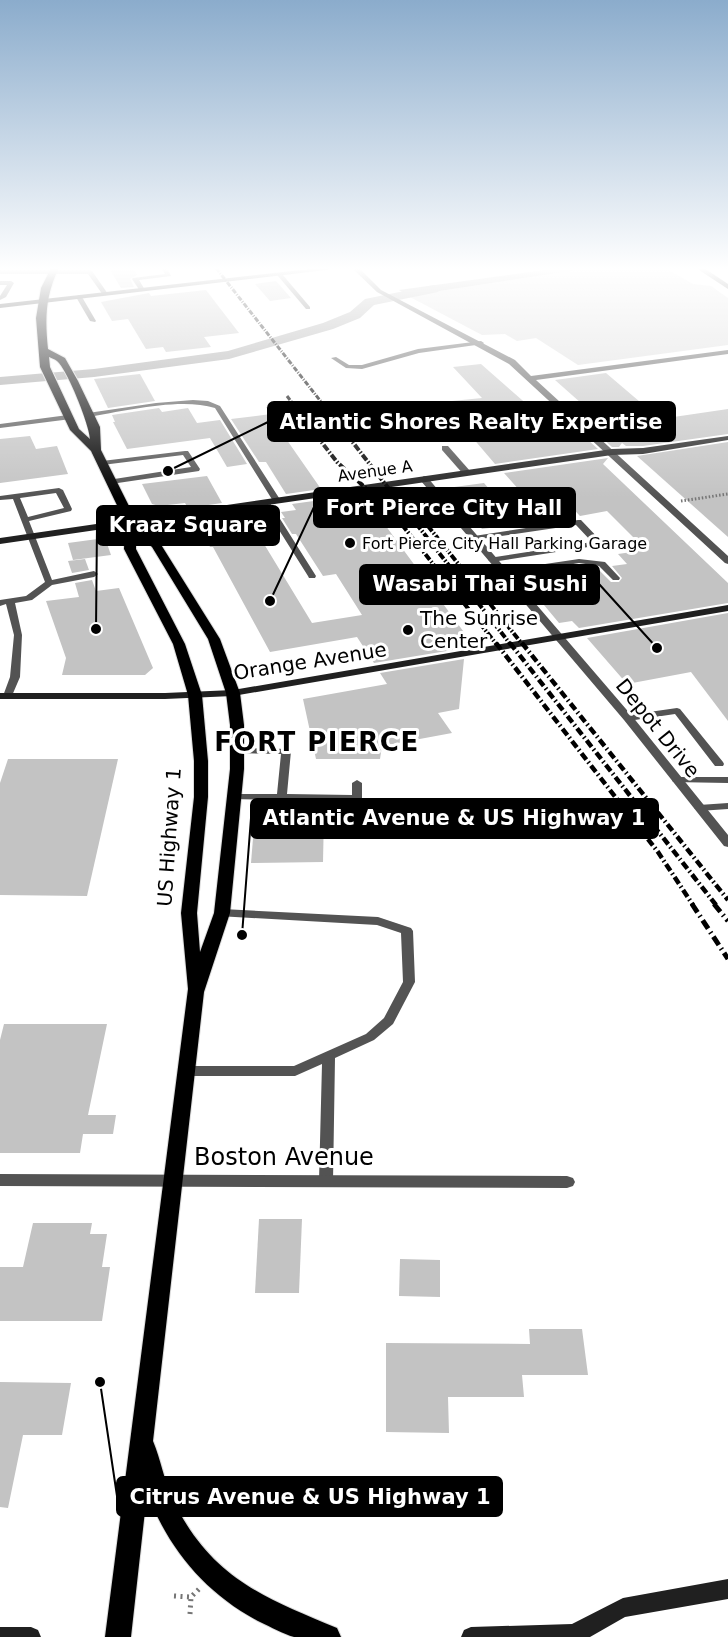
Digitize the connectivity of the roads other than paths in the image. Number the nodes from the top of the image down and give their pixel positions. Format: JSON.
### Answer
{"nodes":[{"id":1,"x":43,"y":344,"type":"edge"},
{"id":2,"x":470,"y":344,"type":"edge"},
{"id":3,"x":483,"y":344,"type":"edge"},
{"id":4,"x":45,"y":351,"type":"junction"},
{"id":5,"x":728,"y":352,"type":"edge"},
{"id":6,"x":334,"y":358,"type":"dead end"},
{"id":7,"x":531,"y":378,"type":"junction"},
{"id":8,"x":88,"y":415,"type":"junction"},
{"id":9,"x":68,"y":417,"type":"junction"},
{"id":10,"x":0,"y":426,"type":"edge"},
{"id":11,"x":728,"y":431,"type":"edge"},
{"id":12,"x":728,"y":438,"type":"edge"},
{"id":13,"x":445,"y":448,"type":"dead end"},
{"id":14,"x":96,"y":450,"type":"junction"},
{"id":15,"x":612,"y":452,"type":"junction"},
{"id":16,"x":102,"y":463,"type":"junction"},
{"id":17,"x":467,"y":473,"type":"junction"},
{"id":18,"x":424,"y":479,"type":"junction"},
{"id":19,"x":111,"y":482,"type":"junction"},
{"id":20,"x":16,"y":496,"type":"junction"},
{"id":21,"x":0,"y":498,"type":"edge"},
{"id":22,"x":277,"y":501,"type":"junction"},
{"id":23,"x":266,"y":502,"type":"junction"},
{"id":24,"x":25,"y":520,"type":"junction"},
{"id":25,"x":131,"y":522,"type":"junction"},
{"id":26,"x":32,"y":536,"type":"junction"},
{"id":27,"x":474,"y":538,"type":"junction"},
{"id":28,"x":0,"y":541,"type":"edge"},
{"id":29,"x":492,"y":560,"type":"junction"},
{"id":30,"x":728,"y":561,"type":"edge"},
{"id":31,"x":504,"y":573,"type":"junction"},
{"id":32,"x":94,"y":574,"type":"dead end"},
{"id":33,"x":312,"y":576,"type":"dead end"},
{"id":34,"x":616,"y":578,"type":"dead end"},
{"id":35,"x":49,"y":583,"type":"junction"},
{"id":36,"x":5,"y":602,"type":"edge"},
{"id":37,"x":728,"y":608,"type":"edge"},
{"id":38,"x":559,"y":638,"type":"junction"},
{"id":39,"x":233,"y":693,"type":"junction"},
{"id":40,"x":195,"y":695,"type":"junction"},
{"id":41,"x":4,"y":696,"type":"edge"},
{"id":42,"x":628,"y":718,"type":"junction"},
{"id":43,"x":237,"y":751,"type":"junction"},
{"id":44,"x":719,"y":764,"type":"dead end"},
{"id":45,"x":677,"y":780,"type":"junction"},
{"id":46,"x":728,"y":780,"type":"edge"},
{"id":47,"x":357,"y":783,"type":"dead end"},
{"id":48,"x":234,"y":797,"type":"junction"},
{"id":49,"x":282,"y":797,"type":"junction"},
{"id":50,"x":728,"y":806,"type":"edge"},
{"id":51,"x":699,"y":808,"type":"junction"},
{"id":52,"x":728,"y":843,"type":"edge"},
{"id":53,"x":222,"y":913,"type":"junction"},
{"id":54,"x":195,"y":993,"type":"junction"},
{"id":55,"x":330,"y":1055,"type":"junction"},
{"id":56,"x":186,"y":1071,"type":"junction"},
{"id":57,"x":0,"y":1180,"type":"edge"},
{"id":58,"x":173,"y":1181,"type":"junction"},
{"id":59,"x":327,"y":1181,"type":"junction"},
{"id":60,"x":567,"y":1182,"type":"dead end"},
{"id":61,"x":142,"y":1441,"type":"junction"},
{"id":62,"x":728,"y":1589,"type":"edge"},
{"id":63,"x":579,"y":1636,"type":"edge"},
{"id":64,"x":0,"y":1637,"type":"edge"},
{"id":65,"x":31,"y":1637,"type":"edge"},
{"id":66,"x":118,"y":1637,"type":"edge"},
{"id":67,"x":328,"y":1637,"type":"edge"},
{"id":68,"x":471,"y":1637,"type":"edge"}],
"edges":[{"from":1,"to":4,"type":"main road"},
{"from":2,"to":6,"type":"lane"},
{"from":3,"to":7,"type":"street"},
{"from":4,"to":8,"type":"main road"},
{"from":4,"to":9,"type":"main road"},
{"from":5,"to":7,"type":"street"},
{"from":7,"to":15,"type":"street"},
{"from":8,"to":14,"type":"main road"},
{"from":8,"to":22,"type":"lane"},
{"from":9,"to":10,"type":"street"},
{"from":9,"to":14,"type":"main road"},
{"from":11,"to":15,"type":"street","name":"Avenue A"},
{"from":12,"to":15,"type":"street","name":"Avenue A"},
{"from":13,"to":17,"type":"lane"},
{"from":14,"to":16,"type":"main road"},
{"from":15,"to":17,"type":"street","name":"Avenue A"},
{"from":15,"to":30,"type":"street"},
{"from":16,"to":19,"type":"main road"},
{"from":16,"to":19,"type":"lane"},
{"from":17,"to":18,"type":"street","name":"Avenue A"},
{"from":18,"to":22,"type":"street","name":"Avenue A"},
{"from":18,"to":27,"type":"street","name":"Depot Drive"},
{"from":19,"to":25,"type":"main road"},
{"from":20,"to":21,"type":"lane"},
{"from":20,"to":24,"type":"lane"},
{"from":20,"to":24,"type":"lane"},
{"from":22,"to":23,"type":"street","name":"Avenue A"},
{"from":23,"to":25,"type":"street","name":"Avenue A"},
{"from":23,"to":33,"type":"lane"},
{"from":24,"to":26,"type":"lane"},
{"from":25,"to":26,"type":"street","name":"Avenue A"},
{"from":25,"to":39,"type":"main road","name":"US Highway 1"},
{"from":25,"to":40,"type":"main road","name":"US Highway 1"},
{"from":26,"to":28,"type":"street","name":"Avenue A"},
{"from":26,"to":35,"type":"lane"},
{"from":27,"to":29,"type":"street","name":"Depot Drive"},
{"from":27,"to":29,"type":"lane"},
{"from":29,"to":31,"type":"street","name":"Depot Drive"},
{"from":31,"to":34,"type":"lane"},
{"from":31,"to":38,"type":"street","name":"Depot Drive"},
{"from":32,"to":35,"type":"lane"},
{"from":35,"to":36,"type":"lane"},
{"from":36,"to":41,"type":"lane"},
{"from":37,"to":38,"type":"street","name":"Orange Avenue"},
{"from":38,"to":39,"type":"street","name":"Orange Avenue"},
{"from":38,"to":42,"type":"street","name":"Depot Drive"},
{"from":39,"to":40,"type":"street","name":"Orange Avenue"},
{"from":39,"to":43,"type":"main road","name":"US Highway 1"},
{"from":40,"to":41,"type":"street","name":"Orange Avenue"},
{"from":40,"to":54,"type":"main road","name":"US Highway 1"},
{"from":42,"to":44,"type":"lane"},
{"from":42,"to":45,"type":"street","name":"Depot Drive"},
{"from":43,"to":48,"type":"main road","name":"US Highway 1"},
{"from":43,"to":49,"type":"lane"},
{"from":45,"to":46,"type":"lane"},
{"from":45,"to":51,"type":"street","name":"Depot Drive"},
{"from":47,"to":49,"type":"lane"},
{"from":48,"to":49,"type":"lane"},
{"from":48,"to":53,"type":"main road","name":"US Highway 1"},
{"from":50,"to":51,"type":"lane"},
{"from":51,"to":52,"type":"street","name":"Depot Drive"},
{"from":53,"to":54,"type":"main road","name":"US Highway 1"},
{"from":53,"to":55,"type":"lane"},
{"from":54,"to":56,"type":"main road","name":"US Highway 1"},
{"from":55,"to":56,"type":"lane"},
{"from":55,"to":59,"type":"lane"},
{"from":56,"to":58,"type":"main road","name":"US Highway 1"},
{"from":57,"to":58,"type":"street","name":"Boston Avenue"},
{"from":58,"to":59,"type":"street","name":"Boston Avenue"},
{"from":58,"to":61,"type":"main road","name":"US Highway 1"},
{"from":59,"to":60,"type":"street","name":"Boston Avenue"},
{"from":61,"to":66,"type":"main road","name":"US Highway 1"},
{"from":61,"to":67,"type":"main road"},
{"from":62,"to":63,"type":"street"},
{"from":63,"to":68,"type":"street"},
{"from":64,"to":65,"type":"street"}]}
